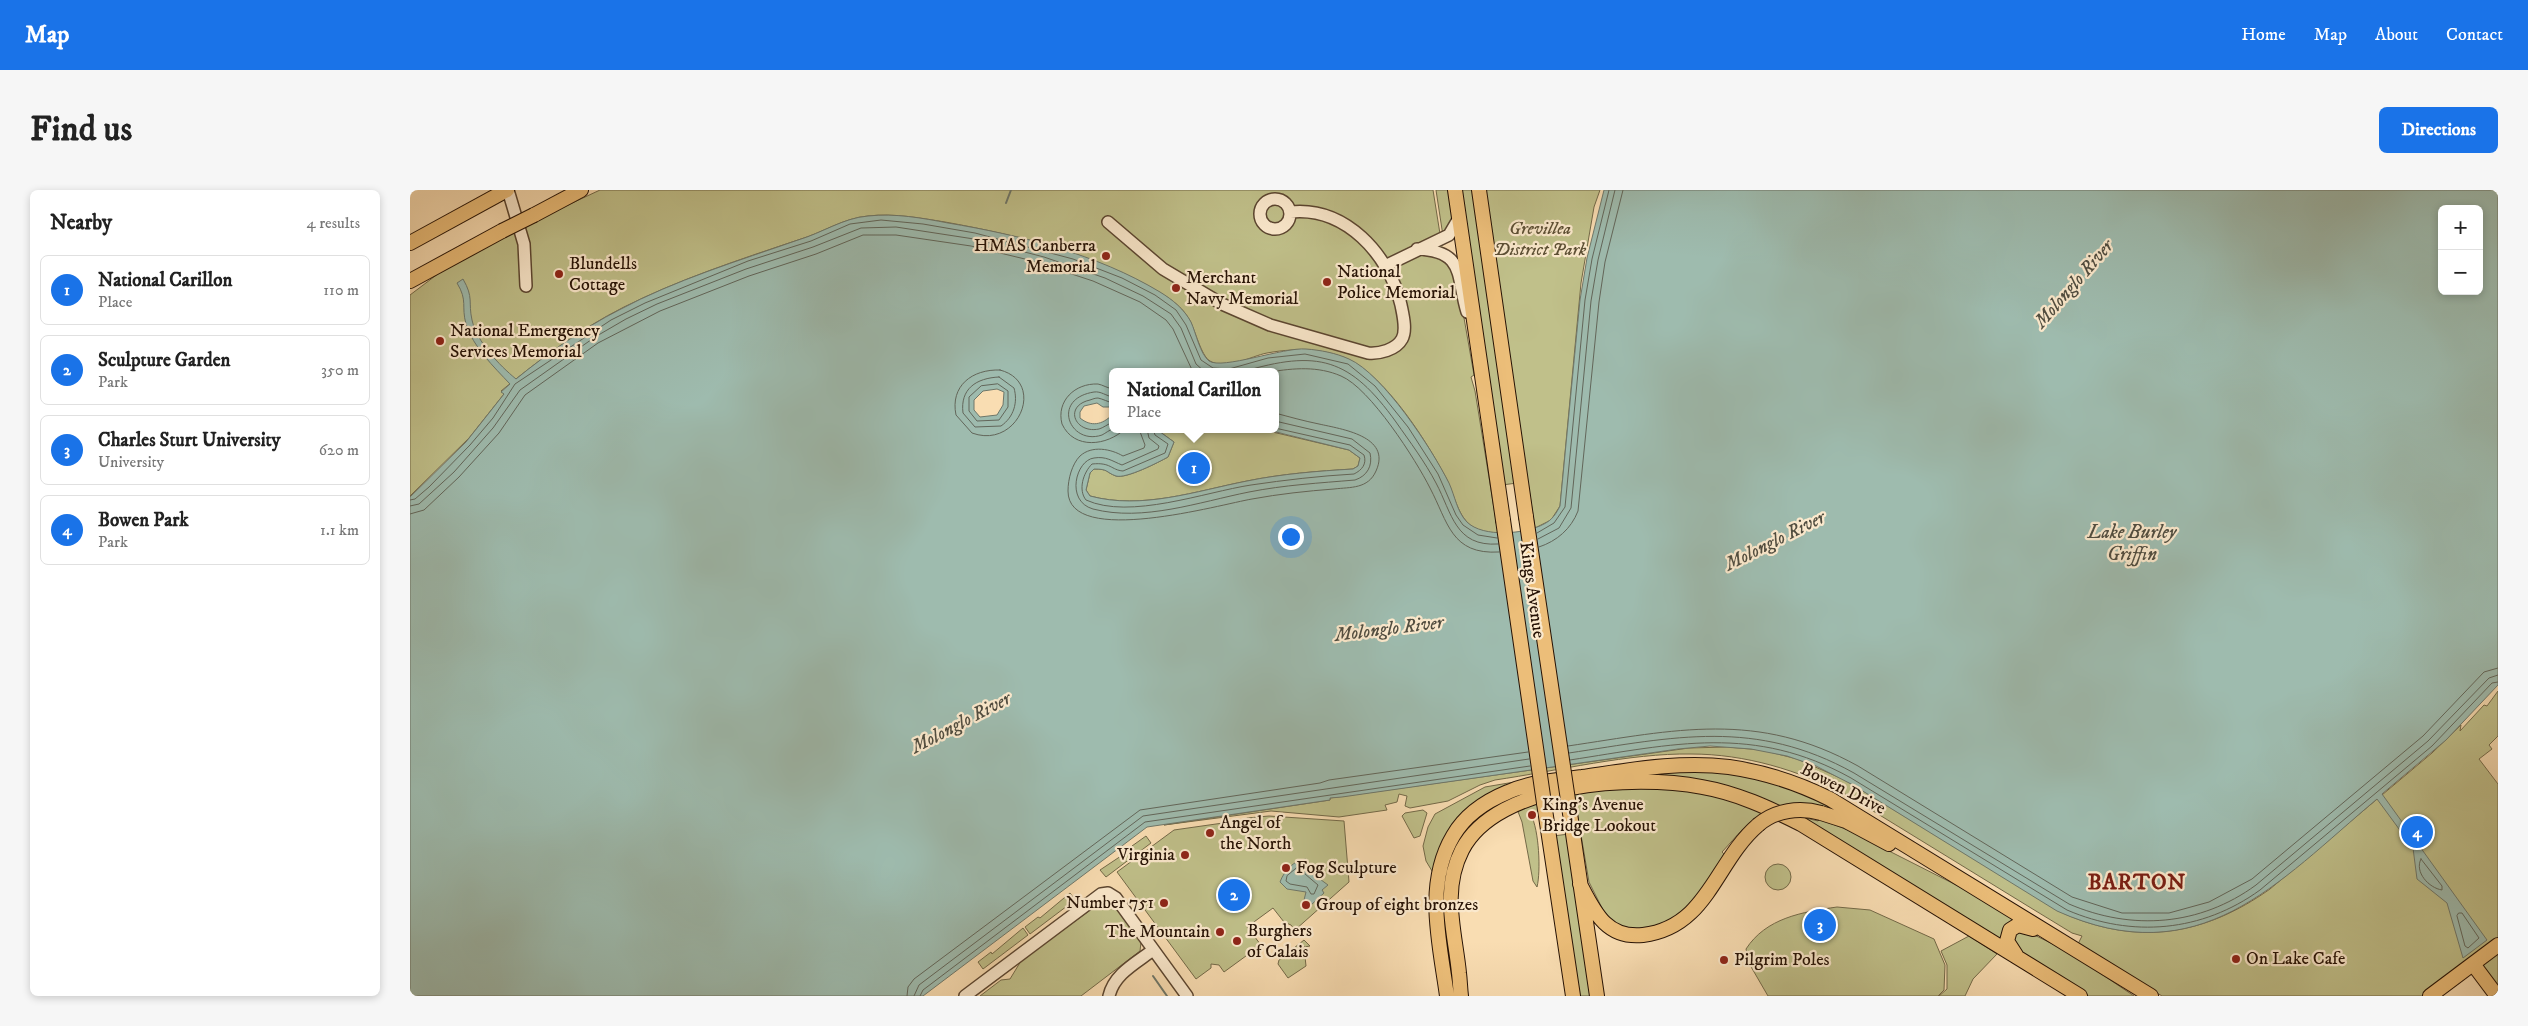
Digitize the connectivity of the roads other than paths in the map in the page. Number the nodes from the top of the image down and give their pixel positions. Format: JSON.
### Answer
{"nodes":[{"id":1,"x":508,"y":190,"type":"edge"},
{"id":2,"x":581,"y":190,"type":"edge"},
{"id":3,"x":1455,"y":190,"type":"edge"},
{"id":4,"x":1479,"y":190,"type":"edge"},
{"id":5,"x":1290,"y":212,"type":"dead end"},
{"id":6,"x":1459,"y":218,"type":"junction"},
{"id":7,"x":1108,"y":222,"type":"dead end"},
{"id":8,"x":410,"y":243,"type":"edge"},
{"id":9,"x":1417,"y":249,"type":"junction"},
{"id":10,"x":1385,"y":266,"type":"junction"},
{"id":11,"x":410,"y":282,"type":"edge"},
{"id":12,"x":526,"y":286,"type":"dead end"},
{"id":13,"x":1476,"y":333,"type":"junction"},
{"id":14,"x":1580,"y":884,"type":"junction"},
{"id":15,"x":2012,"y":912,"type":"junction"},
{"id":16,"x":2050,"y":934,"type":"junction"},
{"id":17,"x":2498,"y":945,"type":"edge"},
{"id":18,"x":1153,"y":950,"type":"junction"},
{"id":19,"x":2018,"y":957,"type":"junction"},
{"id":20,"x":1568,"y":961,"type":"junction"},
{"id":21,"x":2473,"y":964,"type":"junction"},
{"id":22,"x":1460,"y":974,"type":"junction"},
{"id":23,"x":2140,"y":992,"type":"edge"},
{"id":24,"x":964,"y":996,"type":"edge"},
{"id":25,"x":1110,"y":996,"type":"edge"},
{"id":26,"x":1187,"y":996,"type":"edge"},
{"id":27,"x":1447,"y":996,"type":"edge"},
{"id":28,"x":1461,"y":996,"type":"edge"},
{"id":29,"x":1465,"y":996,"type":"edge"},
{"id":30,"x":1563,"y":996,"type":"edge"},
{"id":31,"x":1573,"y":996,"type":"edge"},
{"id":32,"x":1596,"y":996,"type":"edge"},
{"id":33,"x":2080,"y":996,"type":"edge"},
{"id":34,"x":2151,"y":996,"type":"edge"},
{"id":35,"x":2430,"y":996,"type":"edge"},
{"id":36,"x":2497,"y":996,"type":"edge"}],
"edges":[{"from":1,"to":8,"type":"main road"},
{"from":1,"to":12,"type":"street"},
{"from":2,"to":11,"type":"main road","bridge":true},
{"from":3,"to":6,"type":"main road","name":"Kings Avenue"},
{"from":4,"to":14,"type":"main road","name":"Kings Avenue","bridge":true},
{"from":5,"to":10,"type":"street"},
{"from":6,"to":9,"type":"street"},
{"from":6,"to":13,"type":"main road","name":"Kings Avenue"},
{"from":7,"to":10,"type":"street"},
{"from":9,"to":10,"type":"street"},
{"from":9,"to":13,"type":"street"},
{"from":13,"to":20,"type":"main road","name":"Kings Avenue","bridge":true},
{"from":14,"to":15,"type":"main road","bridge":true},
{"from":14,"to":32,"type":"main road","name":"Kings Avenue"},
{"from":15,"to":16,"type":"main road","name":"Bowen Drive"},
{"from":15,"to":27,"type":"main road","name":"Bowen Drive"},
{"from":16,"to":19,"type":"main road"},
{"from":16,"to":23,"type":"main road","name":"Bowen Drive"},
{"from":17,"to":21,"type":"main road"},
{"from":18,"to":24,"type":"street"},
{"from":18,"to":25,"type":"street"},
{"from":18,"to":26,"type":"street"},
{"from":19,"to":22,"type":"main road"},
{"from":19,"to":33,"type":"main road"},
{"from":20,"to":30,"type":"main road"},
{"from":20,"to":31,"type":"main road","name":"Kings Avenue"},
{"from":21,"to":35,"type":"main road"},
{"from":21,"to":36,"type":"main road"},
{"from":22,"to":28,"type":"main road"},
{"from":22,"to":29,"type":"main road"},
{"from":23,"to":34,"type":"main road","name":"Bowen Drive"}]}
